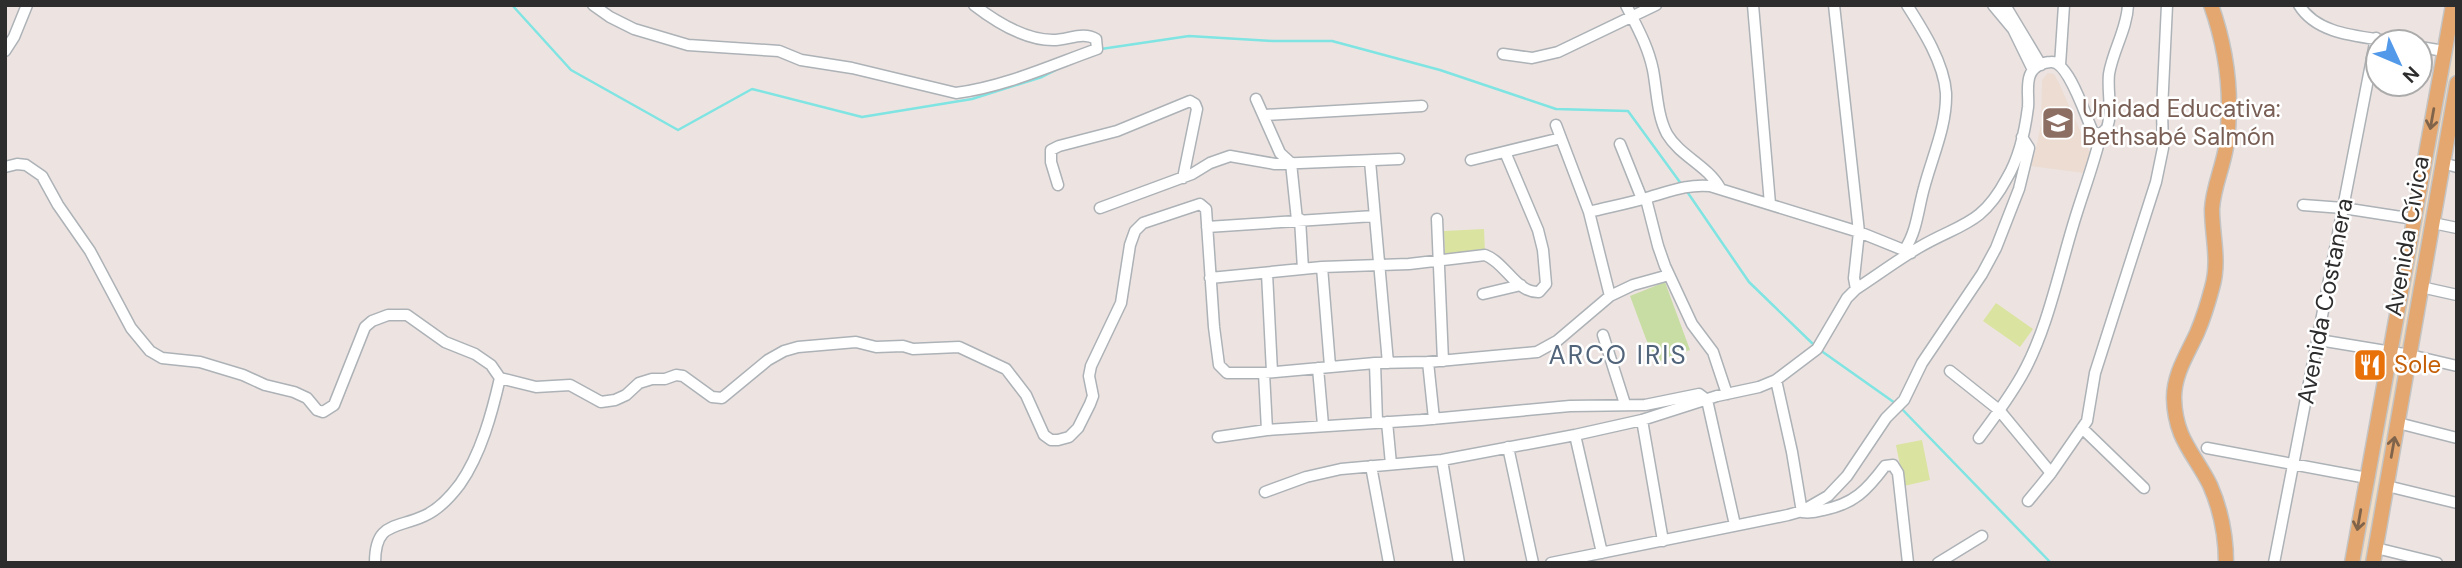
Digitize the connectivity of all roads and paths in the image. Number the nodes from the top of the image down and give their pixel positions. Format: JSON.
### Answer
{"nodes":[{"id":1,"x":27,"y":5,"type":"edge"},
{"id":2,"x":593,"y":5,"type":"edge"},
{"id":3,"x":974,"y":5,"type":"edge"},
{"id":4,"x":1626,"y":5,"type":"edge"},
{"id":5,"x":1656,"y":5,"type":"edge"},
{"id":6,"x":1753,"y":5,"type":"edge"},
{"id":7,"x":1834,"y":5,"type":"edge"},
{"id":8,"x":1906,"y":5,"type":"edge"},
{"id":9,"x":1993,"y":5,"type":"edge"},
{"id":10,"x":2005,"y":5,"type":"edge"},
{"id":11,"x":2064,"y":5,"type":"edge"},
{"id":12,"x":2128,"y":5,"type":"edge"},
{"id":13,"x":2167,"y":5,"type":"edge"},
{"id":14,"x":2211,"y":5,"type":"edge"},
{"id":15,"x":2299,"y":5,"type":"edge"},
{"id":16,"x":2452,"y":5,"type":"edge"},
{"id":17,"x":1632,"y":16,"type":"junction"},
{"id":18,"x":2364,"y":36,"type":"edge"},
{"id":19,"x":2434,"y":49,"type":"edge"},
{"id":20,"x":5,"y":51,"type":"edge"},
{"id":21,"x":2444,"y":51,"type":"junction"},
{"id":22,"x":1503,"y":54,"type":"dead end"},
{"id":23,"x":2060,"y":65,"type":"junction"},
{"id":24,"x":2037,"y":67,"type":"junction"},
{"id":25,"x":2456,"y":93,"type":"edge"},
{"id":26,"x":2364,"y":98,"type":"edge"},
{"id":27,"x":1256,"y":99,"type":"dead end"},
{"id":28,"x":1422,"y":106,"type":"dead end"},
{"id":29,"x":1265,"y":115,"type":"junction"},
{"id":30,"x":1556,"y":125,"type":"dead end"},
{"id":31,"x":2101,"y":134,"type":"junction"},
{"id":32,"x":2022,"y":137,"type":"junction"},
{"id":33,"x":1561,"y":138,"type":"junction"},
{"id":34,"x":1620,"y":144,"type":"dead end"},
{"id":35,"x":1505,"y":152,"type":"junction"},
{"id":36,"x":1399,"y":159,"type":"dead end"},
{"id":37,"x":1471,"y":160,"type":"dead end"},
{"id":38,"x":1370,"y":161,"type":"junction"},
{"id":39,"x":1291,"y":163,"type":"junction"},
{"id":40,"x":2450,"y":165,"type":"edge"},
{"id":41,"x":5,"y":167,"type":"edge"},
{"id":42,"x":1183,"y":178,"type":"junction"},
{"id":43,"x":1058,"y":186,"type":"dead end"},
{"id":44,"x":1720,"y":188,"type":"junction"},
{"id":45,"x":1644,"y":199,"type":"junction"},
{"id":46,"x":1770,"y":204,"type":"junction"},
{"id":47,"x":2303,"y":205,"type":"dead end"},
{"id":48,"x":1100,"y":208,"type":"dead end"},
{"id":49,"x":2343,"y":208,"type":"junction"},
{"id":50,"x":1589,"y":212,"type":"junction"},
{"id":51,"x":1374,"y":216,"type":"junction"},
{"id":52,"x":1437,"y":219,"type":"dead end"},
{"id":53,"x":2414,"y":219,"type":"junction"},
{"id":54,"x":1298,"y":220,"type":"junction"},
{"id":55,"x":2432,"y":223,"type":"junction"},
{"id":56,"x":1207,"y":227,"type":"junction"},
{"id":57,"x":2457,"y":228,"type":"edge"},
{"id":58,"x":1859,"y":232,"type":"junction"},
{"id":59,"x":1908,"y":251,"type":"junction"},
{"id":60,"x":1438,"y":261,"type":"junction"},
{"id":61,"x":1380,"y":265,"type":"junction"},
{"id":62,"x":1322,"y":267,"type":"junction"},
{"id":63,"x":1303,"y":269,"type":"junction"},
{"id":64,"x":1267,"y":273,"type":"junction"},
{"id":65,"x":1669,"y":275,"type":"junction"},
{"id":66,"x":1210,"y":278,"type":"junction"},
{"id":67,"x":1521,"y":285,"type":"junction"},
{"id":68,"x":2421,"y":287,"type":"junction"},
{"id":69,"x":1856,"y":289,"type":"junction"},
{"id":70,"x":1483,"y":294,"type":"dead end"},
{"id":71,"x":2457,"y":295,"type":"edge"},
{"id":72,"x":1610,"y":296,"type":"junction"},
{"id":73,"x":1603,"y":335,"type":"dead end"},
{"id":74,"x":2319,"y":340,"type":"junction"},
{"id":75,"x":2390,"y":352,"type":"junction"},
{"id":76,"x":2410,"y":355,"type":"junction"},
{"id":77,"x":1443,"y":361,"type":"junction"},
{"id":78,"x":1428,"y":362,"type":"junction"},
{"id":79,"x":1375,"y":363,"type":"junction"},
{"id":80,"x":1388,"y":363,"type":"junction"},
{"id":81,"x":1330,"y":366,"type":"junction"},
{"id":82,"x":2457,"y":366,"type":"edge"},
{"id":83,"x":1318,"y":368,"type":"junction"},
{"id":84,"x":1950,"y":371,"type":"dead end"},
{"id":85,"x":1268,"y":373,"type":"junction"},
{"id":86,"x":500,"y":377,"type":"junction"},
{"id":87,"x":1776,"y":380,"type":"junction"},
{"id":88,"x":1727,"y":394,"type":"junction"},
{"id":89,"x":1707,"y":400,"type":"junction"},
{"id":90,"x":1625,"y":404,"type":"junction"},
{"id":91,"x":1999,"y":410,"type":"junction"},
{"id":92,"x":1434,"y":419,"type":"junction"},
{"id":93,"x":1642,"y":420,"type":"junction"},
{"id":94,"x":1382,"y":422,"type":"junction"},
{"id":95,"x":2398,"y":423,"type":"junction"},
{"id":96,"x":1322,"y":425,"type":"junction"},
{"id":97,"x":2082,"y":428,"type":"junction"},
{"id":98,"x":1267,"y":430,"type":"junction"},
{"id":99,"x":1575,"y":435,"type":"junction"},
{"id":100,"x":1218,"y":437,"type":"dead end"},
{"id":101,"x":1979,"y":438,"type":"dead end"},
{"id":102,"x":2457,"y":438,"type":"edge"},
{"id":103,"x":1508,"y":447,"type":"junction"},
{"id":104,"x":2207,"y":449,"type":"dead end"},
{"id":105,"x":1442,"y":460,"type":"junction"},
{"id":106,"x":1391,"y":464,"type":"junction"},
{"id":107,"x":2292,"y":464,"type":"junction"},
{"id":108,"x":1371,"y":466,"type":"junction"},
{"id":109,"x":2051,"y":473,"type":"junction"},
{"id":110,"x":2367,"y":478,"type":"junction"},
{"id":111,"x":2387,"y":486,"type":"junction"},
{"id":112,"x":2144,"y":488,"type":"dead end"},
{"id":113,"x":1265,"y":492,"type":"dead end"},
{"id":114,"x":2028,"y":501,"type":"dead end"},
{"id":115,"x":2457,"y":503,"type":"edge"},
{"id":116,"x":1802,"y":511,"type":"junction"},
{"id":117,"x":1735,"y":526,"type":"junction"},
{"id":118,"x":1982,"y":536,"type":"dead end"},
{"id":119,"x":1663,"y":541,"type":"junction"},
{"id":120,"x":1602,"y":553,"type":"junction"},
{"id":121,"x":2375,"y":556,"type":"edge"},
{"id":122,"x":375,"y":563,"type":"edge"},
{"id":123,"x":1389,"y":563,"type":"edge"},
{"id":124,"x":1459,"y":563,"type":"edge"},
{"id":125,"x":1533,"y":563,"type":"edge"},
{"id":126,"x":1551,"y":563,"type":"edge"},
{"id":127,"x":1908,"y":563,"type":"edge"},
{"id":128,"x":1938,"y":563,"type":"edge"},
{"id":129,"x":2226,"y":563,"type":"edge"},
{"id":130,"x":2274,"y":563,"type":"edge"},
{"id":131,"x":2351,"y":563,"type":"edge"},
{"id":132,"x":2437,"y":563,"type":"edge"}],
"edges":[{"from":1,"to":20,"type":"street"},
{"from":2,"to":3,"type":"street"},
{"from":4,"to":17,"type":"street"},
{"from":5,"to":17,"type":"street"},
{"from":6,"to":46,"type":"street"},
{"from":7,"to":58,"type":"street"},
{"from":8,"to":59,"type":"street"},
{"from":9,"to":24,"type":"street"},
{"from":10,"to":24,"type":"street"},
{"from":11,"to":23,"type":"street"},
{"from":12,"to":31,"type":"street"},
{"from":13,"to":97,"type":"street"},
{"from":14,"to":129,"type":"main road"},
{"from":15,"to":18,"type":"street"},
{"from":16,"to":21,"type":"main road","name":"Avenida Cívica"},
{"from":17,"to":22,"type":"street"},
{"from":17,"to":44,"type":"street"},
{"from":19,"to":21,"type":"street"},
{"from":21,"to":53,"type":"main road","name":"Avenida Cívica","one_way":true},
{"from":23,"to":24,"type":"street"},
{"from":23,"to":31,"type":"street"},
{"from":24,"to":32,"type":"street"},
{"from":25,"to":40,"type":"main road","name":"Avenida Cívica"},
{"from":26,"to":49,"type":"street","name":"Avenida Costanera"},
{"from":27,"to":29,"type":"street"},
{"from":28,"to":29,"type":"street"},
{"from":29,"to":39,"type":"street"},
{"from":30,"to":33,"type":"street"},
{"from":31,"to":91,"type":"street"},
{"from":32,"to":59,"type":"street"},
{"from":32,"to":116,"type":"street"},
{"from":33,"to":35,"type":"street"},
{"from":33,"to":50,"type":"street"},
{"from":34,"to":45,"type":"street"},
{"from":35,"to":37,"type":"street"},
{"from":35,"to":67,"type":"street"},
{"from":36,"to":38,"type":"street"},
{"from":38,"to":39,"type":"street"},
{"from":38,"to":51,"type":"street"},
{"from":39,"to":42,"type":"street"},
{"from":39,"to":54,"type":"street"},
{"from":40,"to":55,"type":"main road","name":"Avenida Cívica"},
{"from":41,"to":86,"type":"street"},
{"from":42,"to":43,"type":"street"},
{"from":42,"to":48,"type":"street"},
{"from":44,"to":45,"type":"street"},
{"from":44,"to":46,"type":"street"},
{"from":45,"to":50,"type":"street"},
{"from":45,"to":65,"type":"street"},
{"from":46,"to":58,"type":"street"},
{"from":47,"to":49,"type":"street"},
{"from":49,"to":53,"type":"street"},
{"from":49,"to":74,"type":"street","name":"Avenida Costanera"},
{"from":50,"to":72,"type":"street"},
{"from":51,"to":54,"type":"street"},
{"from":51,"to":61,"type":"street"},
{"from":52,"to":60,"type":"street"},
{"from":53,"to":75,"type":"main road","name":"Avenida Cívica"},
{"from":54,"to":56,"type":"street"},
{"from":54,"to":63,"type":"street"},
{"from":55,"to":57,"type":"street"},
{"from":55,"to":68,"type":"main road","name":"Avenida Cívica"},
{"from":56,"to":66,"type":"street"},
{"from":56,"to":86,"type":"street"},
{"from":58,"to":59,"type":"street"},
{"from":58,"to":69,"type":"street"},
{"from":59,"to":69,"type":"street"},
{"from":60,"to":61,"type":"street"},
{"from":60,"to":67,"type":"street"},
{"from":60,"to":77,"type":"street"},
{"from":61,"to":62,"type":"street"},
{"from":61,"to":80,"type":"street"},
{"from":62,"to":63,"type":"street"},
{"from":62,"to":81,"type":"street"},
{"from":63,"to":64,"type":"street"},
{"from":64,"to":66,"type":"street"},
{"from":64,"to":85,"type":"street"},
{"from":65,"to":72,"type":"street"},
{"from":65,"to":88,"type":"street"},
{"from":66,"to":85,"type":"street"},
{"from":67,"to":70,"type":"street"},
{"from":68,"to":71,"type":"street"},
{"from":68,"to":76,"type":"main road","name":"Avenida Cívica"},
{"from":69,"to":87,"type":"street"},
{"from":72,"to":77,"type":"street"},
{"from":73,"to":90,"type":"street"},
{"from":74,"to":75,"type":"street"},
{"from":74,"to":107,"type":"street","name":"Avenida Costanera"},
{"from":75,"to":76,"type":"street"},
{"from":75,"to":110,"type":"main road","name":"Avenida Cívica"},
{"from":76,"to":82,"type":"street"},
{"from":76,"to":95,"type":"main road","name":"Avenida Cívica"},
{"from":77,"to":78,"type":"street"},
{"from":78,"to":80,"type":"street"},
{"from":78,"to":92,"type":"street"},
{"from":79,"to":80,"type":"street"},
{"from":79,"to":81,"type":"street"},
{"from":79,"to":94,"type":"street"},
{"from":81,"to":83,"type":"street"},
{"from":83,"to":85,"type":"street"},
{"from":83,"to":96,"type":"street"},
{"from":84,"to":91,"type":"street"},
{"from":85,"to":98,"type":"street"},
{"from":86,"to":122,"type":"street"},
{"from":87,"to":88,"type":"street"},
{"from":87,"to":116,"type":"street"},
{"from":88,"to":89,"type":"street"},
{"from":89,"to":90,"type":"street"},
{"from":89,"to":93,"type":"street"},
{"from":89,"to":117,"type":"street"},
{"from":90,"to":92,"type":"street"},
{"from":91,"to":101,"type":"street"},
{"from":91,"to":109,"type":"street"},
{"from":92,"to":94,"type":"street"},
{"from":93,"to":99,"type":"street"},
{"from":93,"to":119,"type":"street"},
{"from":94,"to":96,"type":"street"},
{"from":94,"to":106,"type":"street"},
{"from":95,"to":102,"type":"street"},
{"from":111,"to":95,"type":"main road","name":"Avenida Cívica","one_way":true},
{"from":96,"to":98,"type":"street"},
{"from":97,"to":109,"type":"street"},
{"from":97,"to":112,"type":"street"},
{"from":98,"to":100,"type":"street"},
{"from":99,"to":103,"type":"street"},
{"from":99,"to":120,"type":"street"},
{"from":103,"to":105,"type":"street"},
{"from":103,"to":125,"type":"street"},
{"from":104,"to":107,"type":"street"},
{"from":105,"to":106,"type":"street"},
{"from":105,"to":124,"type":"street"},
{"from":106,"to":108,"type":"street"},
{"from":107,"to":110,"type":"street"},
{"from":107,"to":130,"type":"street","name":"Avenida Costanera"},
{"from":108,"to":113,"type":"street"},
{"from":108,"to":123,"type":"street"},
{"from":109,"to":114,"type":"street"},
{"from":110,"to":131,"type":"main road","name":"Avenida Cívica","one_way":true},
{"from":111,"to":115,"type":"street"},
{"from":111,"to":121,"type":"main road","name":"Avenida Cívica"},
{"from":116,"to":117,"type":"street"},
{"from":116,"to":127,"type":"street"},
{"from":117,"to":119,"type":"street"},
{"from":118,"to":128,"type":"street"},
{"from":119,"to":120,"type":"street"},
{"from":120,"to":126,"type":"street"},
{"from":121,"to":132,"type":"street"}]}
